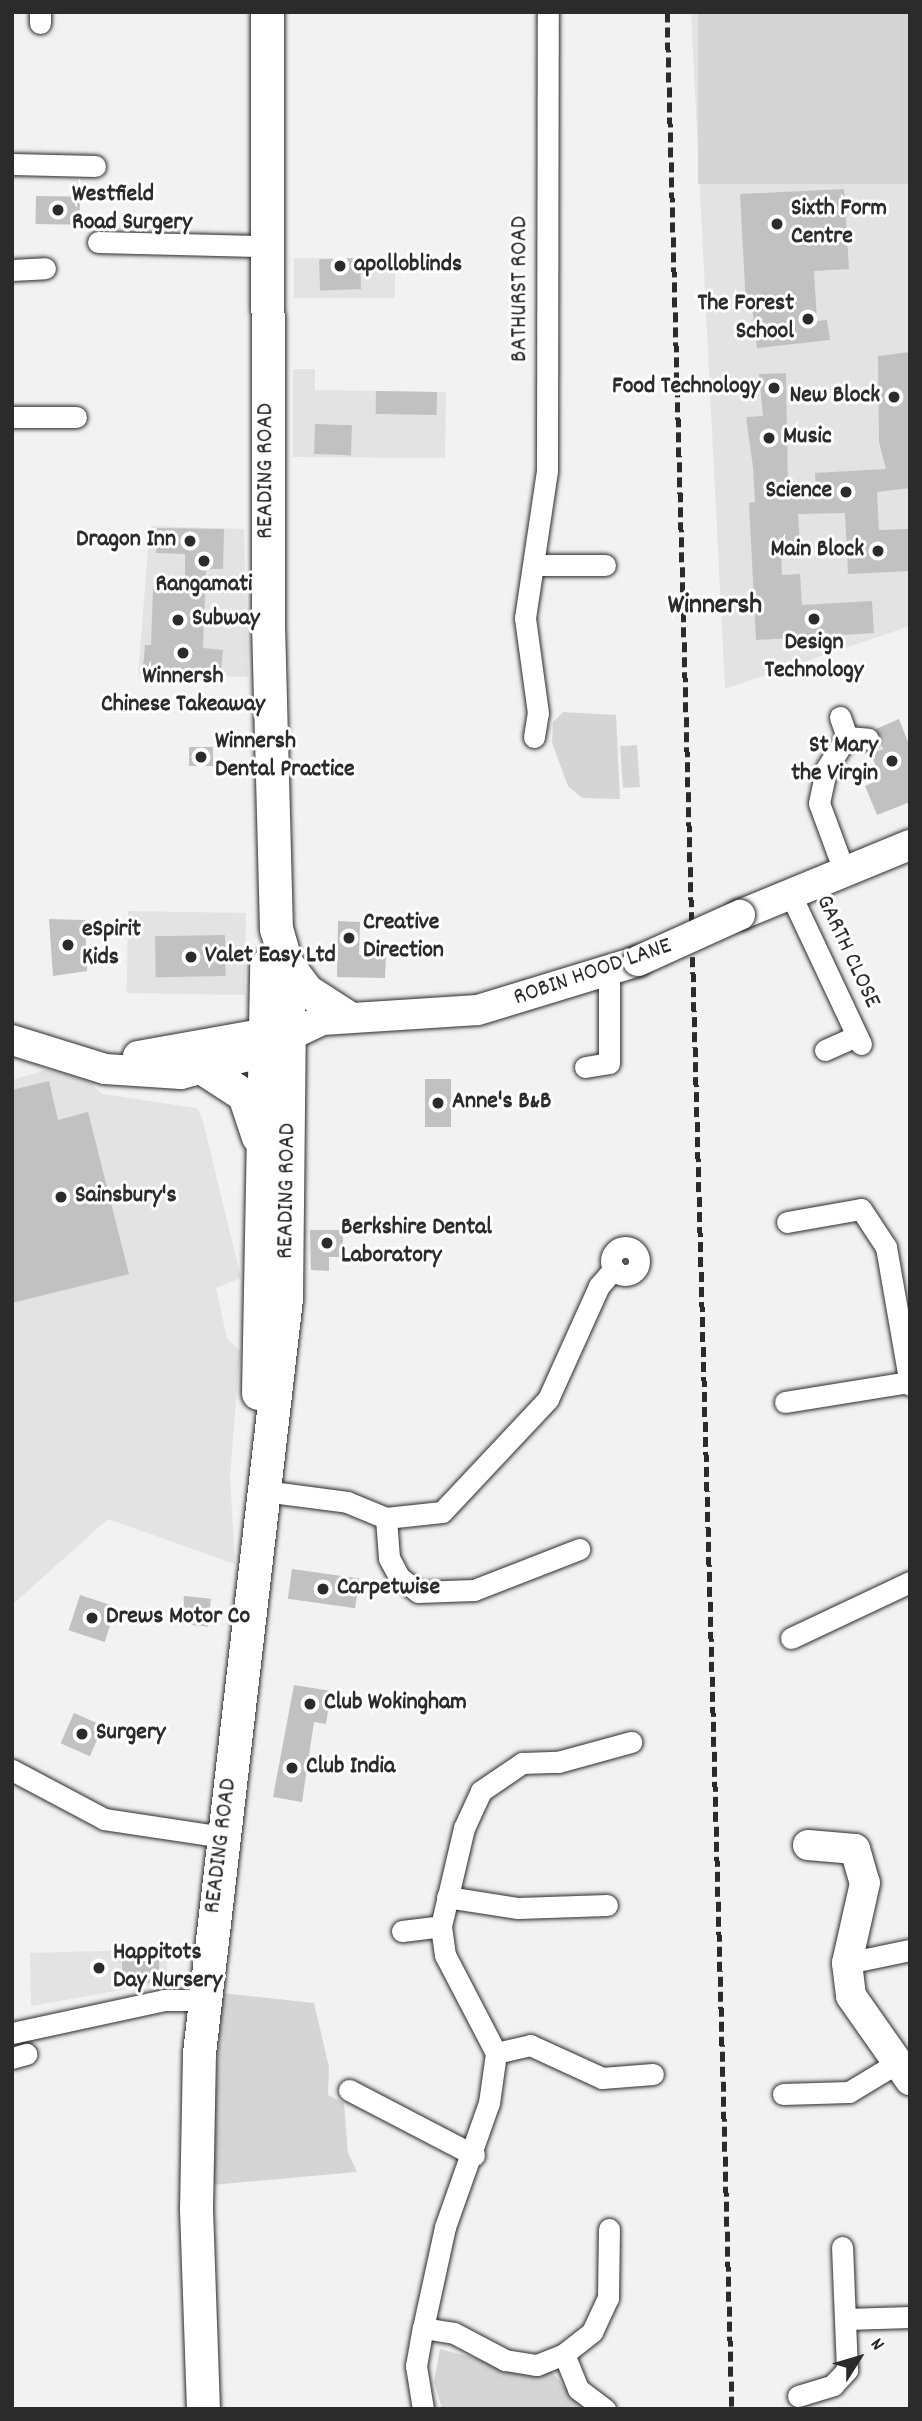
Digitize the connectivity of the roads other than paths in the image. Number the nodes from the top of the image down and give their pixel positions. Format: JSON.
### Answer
{"nodes":[{"id":1,"x":267,"y":12,"type":"edge"},
{"id":2,"x":548,"y":12,"type":"edge"},
{"id":3,"x":12,"y":164,"type":"edge"},
{"id":4,"x":94,"y":166,"type":"dead end"},
{"id":5,"x":98,"y":242,"type":"dead end"},
{"id":6,"x":267,"y":246,"type":"junction"},
{"id":7,"x":45,"y":268,"type":"dead end"},
{"id":8,"x":12,"y":270,"type":"edge"},
{"id":9,"x":12,"y":417,"type":"edge"},
{"id":10,"x":76,"y":417,"type":"dead end"},
{"id":11,"x":534,"y":565,"type":"junction"},
{"id":12,"x":605,"y":565,"type":"dead end"},
{"id":13,"x":852,"y":731,"type":"dead end"},
{"id":14,"x":534,"y":737,"type":"dead end"},
{"id":15,"x":910,"y":845,"type":"edge"},
{"id":16,"x":843,"y":868,"type":"junction"},
{"id":17,"x":789,"y":891,"type":"junction"},
{"id":18,"x":276,"y":929,"type":"junction"},
{"id":19,"x":286,"y":963,"type":"junction"},
{"id":20,"x":609,"y":973,"type":"junction"},
{"id":21,"x":346,"y":1016,"type":"junction"},
{"id":22,"x":273,"y":1035,"type":"junction"},
{"id":23,"x":12,"y":1040,"type":"edge"},
{"id":24,"x":825,"y":1050,"type":"dead end"},
{"id":25,"x":60,"y":1055,"type":"junction"},
{"id":26,"x":585,"y":1068,"type":"dead end"},
{"id":27,"x":204,"y":1069,"type":"junction"},
{"id":28,"x":265,"y":1159,"type":"junction"},
{"id":29,"x":788,"y":1222,"type":"dead end"},
{"id":30,"x":614,"y":1269,"type":"dead end"},
{"id":31,"x":909,"y":1383,"type":"edge"},
{"id":32,"x":785,"y":1402,"type":"dead end"},
{"id":33,"x":266,"y":1453,"type":"junction"},
{"id":34,"x":264,"y":1491,"type":"junction"},
{"id":35,"x":386,"y":1518,"type":"junction"},
{"id":36,"x":579,"y":1549,"type":"dead end"},
{"id":37,"x":910,"y":1582,"type":"edge"},
{"id":38,"x":792,"y":1638,"type":"dead end"},
{"id":39,"x":631,"y":1742,"type":"dead end"},
{"id":40,"x":12,"y":1770,"type":"edge"},
{"id":41,"x":215,"y":1836,"type":"junction"},
{"id":42,"x":808,"y":1845,"type":"dead end"},
{"id":43,"x":447,"y":1897,"type":"junction"},
{"id":44,"x":607,"y":1905,"type":"dead end"},
{"id":45,"x":441,"y":1926,"type":"junction"},
{"id":46,"x":402,"y":1931,"type":"dead end"},
{"id":47,"x":910,"y":1950,"type":"edge"},
{"id":48,"x":847,"y":1963,"type":"junction"},
{"id":49,"x":204,"y":2000,"type":"junction"},
{"id":50,"x":12,"y":2033,"type":"edge"},
{"id":51,"x":496,"y":2053,"type":"junction"},
{"id":52,"x":904,"y":2072,"type":"edge"},
{"id":53,"x":653,"y":2074,"type":"dead end"},
{"id":54,"x":349,"y":2090,"type":"dead end"},
{"id":55,"x":783,"y":2094,"type":"dead end"},
{"id":56,"x":474,"y":2155,"type":"junction"},
{"id":57,"x":609,"y":2229,"type":"dead end"},
{"id":58,"x":842,"y":2247,"type":"dead end"},
{"id":59,"x":910,"y":2317,"type":"edge"},
{"id":60,"x":846,"y":2319,"type":"junction"},
{"id":61,"x":423,"y":2328,"type":"junction"},
{"id":62,"x":564,"y":2354,"type":"junction"},
{"id":63,"x":798,"y":2396,"type":"dead end"},
{"id":64,"x":203,"y":2409,"type":"edge"},
{"id":65,"x":423,"y":2409,"type":"edge"},
{"id":66,"x":605,"y":2409,"type":"edge"}],
"edges":[{"from":1,"to":6,"type":"main road","name":"READING ROAD"},
{"from":2,"to":11,"type":"street","name":"BATHURST ROAD"},
{"from":3,"to":4,"type":"street"},
{"from":5,"to":6,"type":"street"},
{"from":6,"to":18,"type":"main road","name":"READING ROAD"},
{"from":7,"to":8,"type":"street"},
{"from":9,"to":10,"type":"street"},
{"from":11,"to":12,"type":"street"},
{"from":11,"to":14,"type":"street","name":"BATHURST ROAD"},
{"from":13,"to":16,"type":"street"},
{"from":15,"to":16,"type":"main road","name":"ROBIN HOOD LANE"},
{"from":16,"to":17,"type":"main road","name":"ROBIN HOOD LANE"},
{"from":17,"to":20,"type":"main road","name":"ROBIN HOOD LANE","bridge":true},
{"from":17,"to":24,"type":"street","name":"GARTH CLOSE"},
{"from":18,"to":19,"type":"main road","name":"READING ROAD"},
{"from":18,"to":22,"type":"main road","name":"READING ROAD"},
{"from":19,"to":21,"type":"main road"},
{"from":19,"to":22,"type":"main road","name":"READING ROAD"},
{"from":20,"to":21,"type":"main road","name":"ROBIN HOOD LANE"},
{"from":20,"to":26,"type":"street"},
{"from":21,"to":22,"type":"main road","name":"ROBIN HOOD LANE"},
{"from":22,"to":25,"type":"main road"},
{"from":22,"to":27,"type":"main road"},
{"from":22,"to":28,"type":"main road","name":"READING ROAD"},
{"from":22,"to":33,"type":"main road","name":"READING ROAD"},
{"from":23,"to":25,"type":"main road"},
{"from":25,"to":27,"type":"main road"},
{"from":27,"to":28,"type":"main road"},
{"from":28,"to":33,"type":"main road","name":"READING ROAD"},
{"from":29,"to":31,"type":"street"},
{"from":30,"to":35,"type":"street"},
{"from":31,"to":32,"type":"street"},
{"from":33,"to":34,"type":"main road","name":"READING ROAD"},
{"from":34,"to":35,"type":"street"},
{"from":34,"to":41,"type":"main road","name":"READING ROAD"},
{"from":35,"to":36,"type":"street"},
{"from":37,"to":38,"type":"street"},
{"from":39,"to":43,"type":"street"},
{"from":40,"to":41,"type":"street"},
{"from":41,"to":49,"type":"main road","name":"READING ROAD"},
{"from":42,"to":48,"type":"main road"},
{"from":43,"to":44,"type":"street"},
{"from":43,"to":45,"type":"street"},
{"from":45,"to":46,"type":"street"},
{"from":45,"to":51,"type":"street"},
{"from":47,"to":48,"type":"street"},
{"from":48,"to":52,"type":"main road"},
{"from":49,"to":50,"type":"street"},
{"from":49,"to":64,"type":"main road","name":"READING ROAD"},
{"from":51,"to":53,"type":"street"},
{"from":51,"to":56,"type":"street"},
{"from":52,"to":55,"type":"street"},
{"from":54,"to":56,"type":"street"},
{"from":56,"to":61,"type":"street"},
{"from":57,"to":62,"type":"street"},
{"from":58,"to":60,"type":"street"},
{"from":59,"to":60,"type":"street"},
{"from":60,"to":63,"type":"street"},
{"from":61,"to":62,"type":"street"},
{"from":61,"to":65,"type":"street"},
{"from":62,"to":66,"type":"street"}]}
